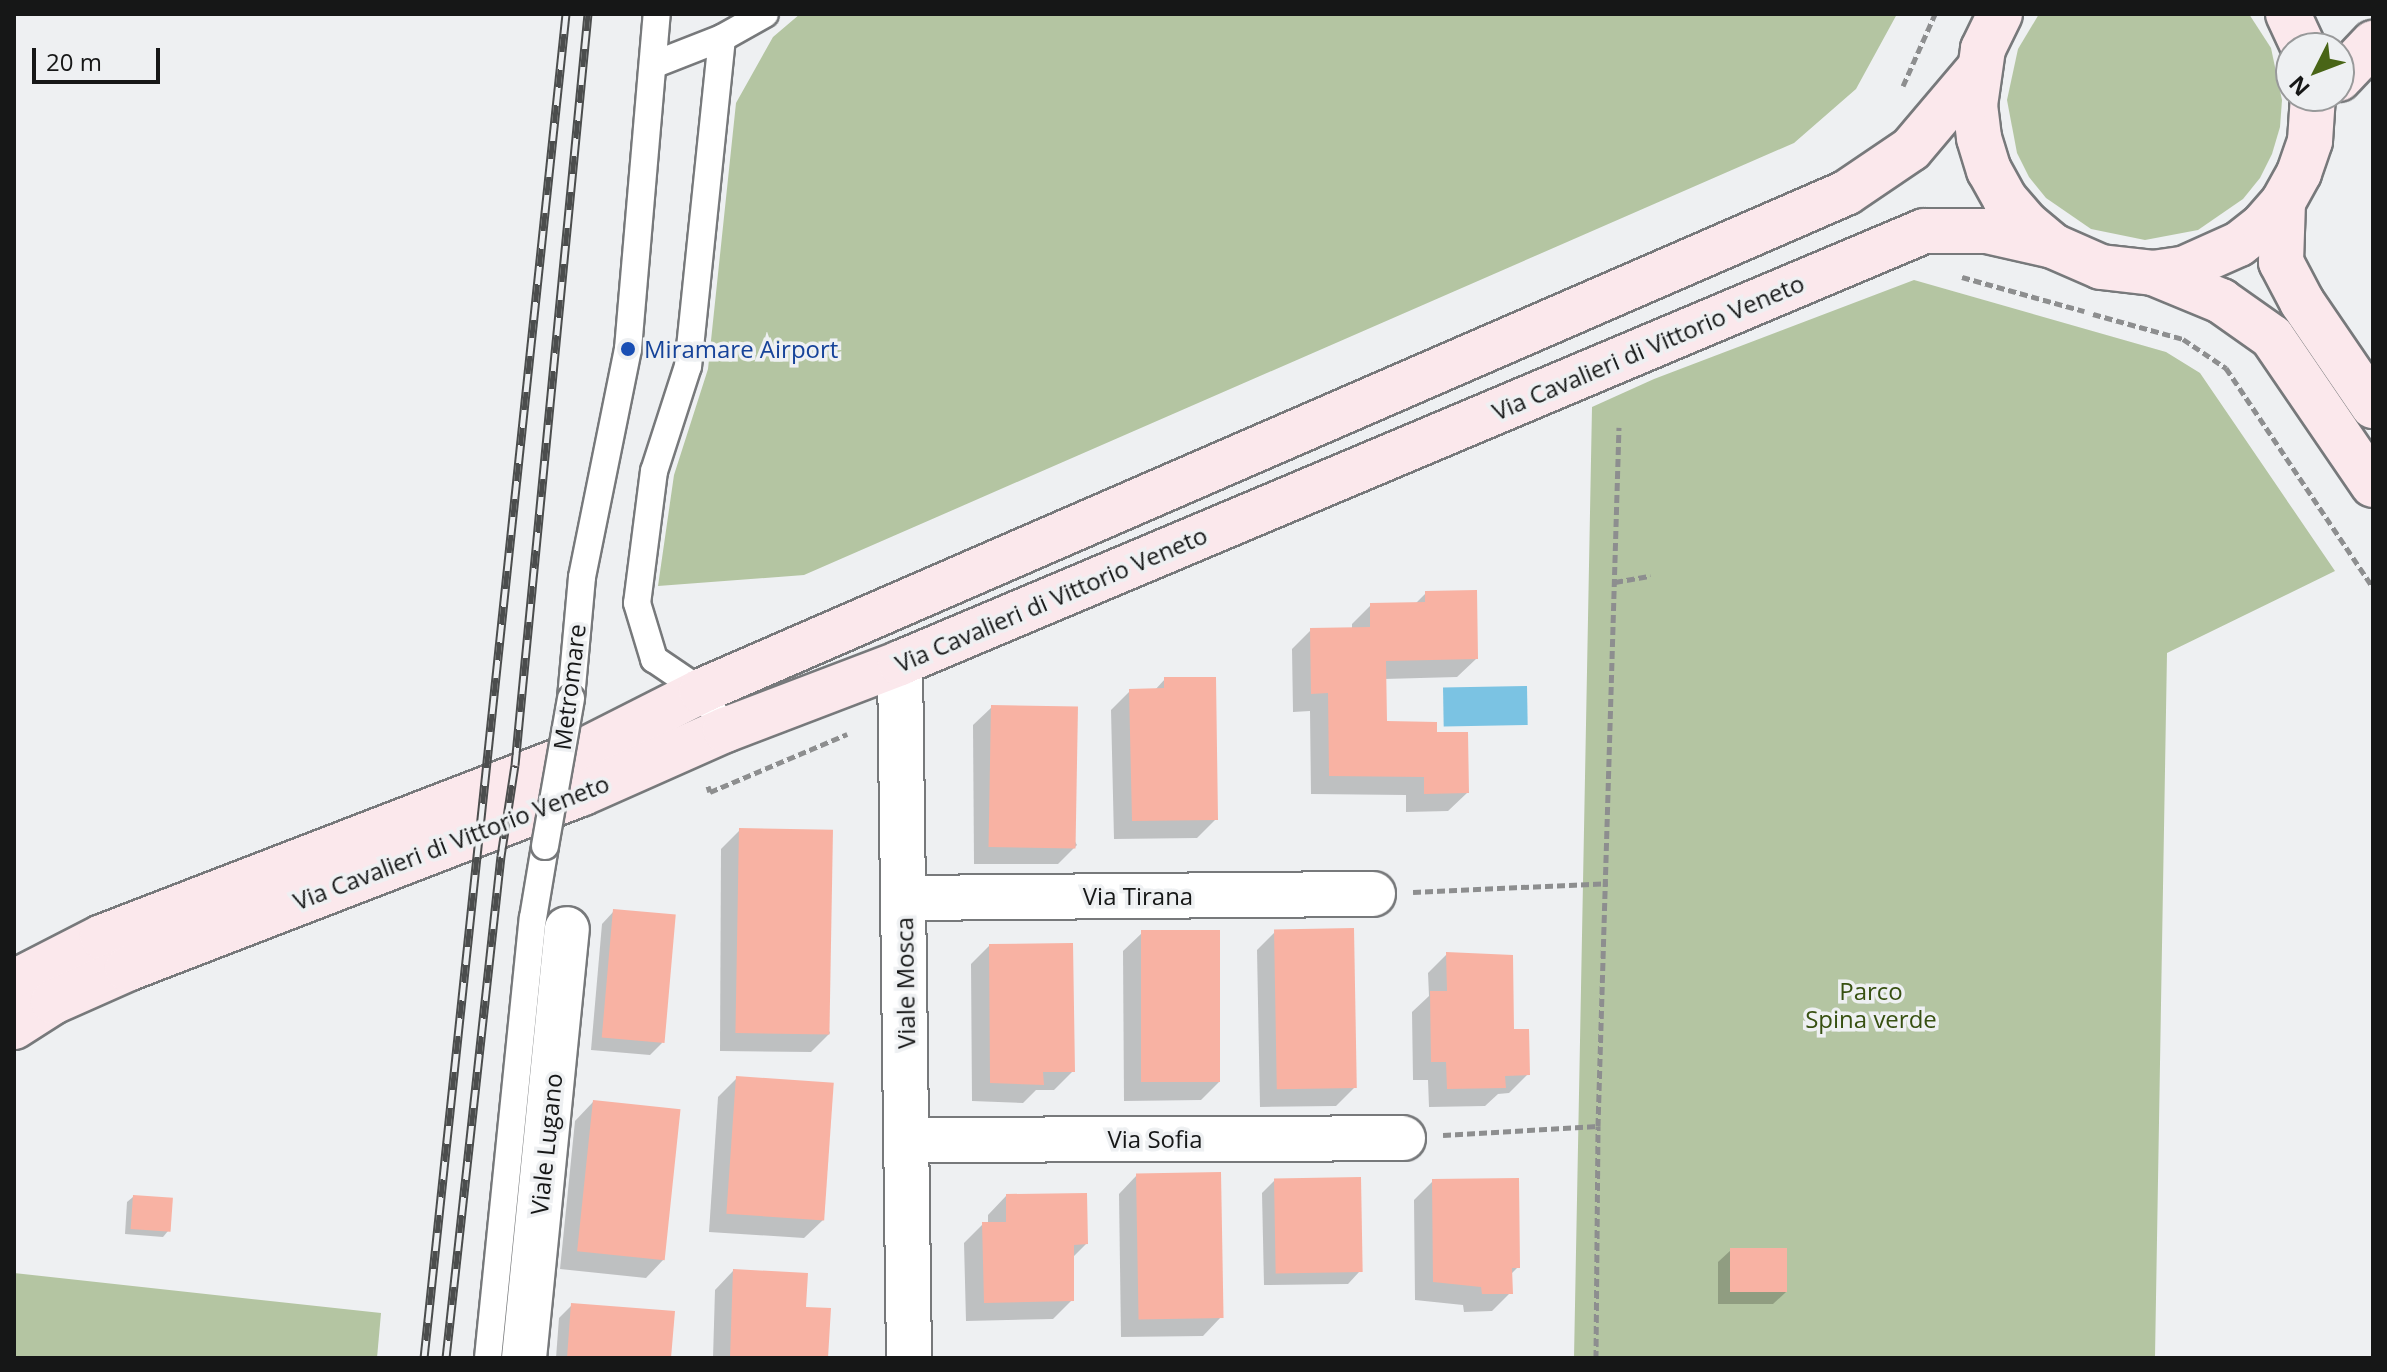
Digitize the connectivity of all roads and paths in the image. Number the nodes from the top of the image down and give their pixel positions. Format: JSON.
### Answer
{"nodes":[{"id":1,"x":657,"y":14,"type":"edge"},
{"id":2,"x":765,"y":14,"type":"edge"},
{"id":3,"x":1935,"y":14,"type":"edge"},
{"id":4,"x":2000,"y":14,"type":"edge"},
{"id":5,"x":722,"y":38,"type":"junction"},
{"id":6,"x":2373,"y":43,"type":"edge"},
{"id":7,"x":2355,"y":62,"type":"edge"},
{"id":8,"x":653,"y":65,"type":"junction"},
{"id":9,"x":1977,"y":71,"type":"junction"},
{"id":10,"x":1900,"y":93,"type":"dead end"},
{"id":11,"x":2318,"y":112,"type":"edge"},
{"id":12,"x":2283,"y":202,"type":"junction"},
{"id":13,"x":2053,"y":246,"type":"junction"},
{"id":14,"x":2153,"y":273,"type":"junction"},
{"id":15,"x":1959,"y":276,"type":"dead end"},
{"id":16,"x":2373,"y":406,"type":"edge"},
{"id":17,"x":1619,"y":427,"type":"dead end"},
{"id":18,"x":2373,"y":485,"type":"edge"},
{"id":19,"x":1650,"y":576,"type":"dead end"},
{"id":20,"x":1615,"y":582,"type":"junction"},
{"id":21,"x":2373,"y":588,"type":"edge"},
{"id":22,"x":885,"y":611,"type":"junction"},
{"id":23,"x":900,"y":663,"type":"junction"},
{"id":24,"x":701,"y":691,"type":"junction"},
{"id":25,"x":902,"y":709,"type":"junction"},
{"id":26,"x":725,"y":730,"type":"junction"},
{"id":27,"x":705,"y":779,"type":"dead end"},
{"id":28,"x":1608,"y":883,"type":"junction"},
{"id":29,"x":1373,"y":894,"type":"joint"},
{"id":30,"x":904,"y":898,"type":"junction"},
{"id":31,"x":567,"y":929,"type":"dead end"},
{"id":32,"x":34,"y":985,"type":"edge"},
{"id":33,"x":14,"y":1027,"type":"edge"},
{"id":34,"x":1598,"y":1126,"type":"junction"},
{"id":35,"x":1403,"y":1138,"type":"joint"},
{"id":36,"x":906,"y":1140,"type":"junction"},
{"id":37,"x":488,"y":1358,"type":"edge"},
{"id":38,"x":524,"y":1358,"type":"edge"},
{"id":39,"x":909,"y":1358,"type":"edge"},
{"id":40,"x":1596,"y":1358,"type":"edge"}],
"edges":[{"from":1,"to":8,"type":"lane","name":"Metromare"},
{"from":2,"to":5,"type":"lane"},
{"from":3,"to":10,"type":"path"},
{"from":4,"to":9,"type":"street","name":"Via Cavalieri di Vittorio Veneto"},
{"from":5,"to":8,"type":"lane"},
{"from":5,"to":24,"type":"lane"},
{"from":6,"to":7,"type":"street"},
{"from":8,"to":37,"type":"lane","name":"Metromare","bridge":true},
{"from":9,"to":13,"type":"street","name":"Via Cavalieri di Vittorio Veneto"},
{"from":9,"to":22,"type":"street","name":"Via Cavalieri di Vittorio Veneto"},
{"from":11,"to":12,"type":"street","name":"Via Cavalieri di Vittorio Veneto"},
{"from":12,"to":14,"type":"street","name":"Via Cavalieri di Vittorio Veneto"},
{"from":12,"to":16,"type":"street"},
{"from":13,"to":14,"type":"street","name":"Via Cavalieri di Vittorio Veneto"},
{"from":13,"to":23,"type":"street","name":"Via Cavalieri di Vittorio Veneto"},
{"from":14,"to":18,"type":"street"},
{"from":15,"to":21,"type":"path"},
{"from":17,"to":20,"type":"path"},
{"from":19,"to":20,"type":"path"},
{"from":20,"to":28,"type":"path"},
{"from":22,"to":23,"type":"street","name":"Viale Mosca"},
{"from":22,"to":24,"type":"street","name":"Via Cavalieri di Vittorio Veneto"},
{"from":23,"to":25,"type":"street","name":"Viale Mosca"},
{"from":23,"to":26,"type":"street","name":"Via Cavalieri di Vittorio Veneto"},
{"from":24,"to":26,"type":"lane"},
{"from":24,"to":32,"type":"street","name":"Via Cavalieri di Vittorio Veneto"},
{"from":25,"to":27,"type":"path"},
{"from":25,"to":30,"type":"street","name":"Viale Mosca"},
{"from":26,"to":32,"type":"street","name":"Via Cavalieri di Vittorio Veneto"},
{"from":28,"to":29,"type":"path"},
{"from":28,"to":34,"type":"path"},
{"from":29,"to":30,"type":"street","name":"Via Tirana"},
{"from":30,"to":36,"type":"street","name":"Viale Mosca"},
{"from":31,"to":38,"type":"street","name":"Viale Lugano"},
{"from":32,"to":33,"type":"street","name":"Via Cavalieri di Vittorio Veneto"},
{"from":34,"to":35,"type":"path"},
{"from":34,"to":40,"type":"path"},
{"from":35,"to":36,"type":"street","name":"Via Sofia"},
{"from":36,"to":39,"type":"street","name":"Viale Mosca"}]}
